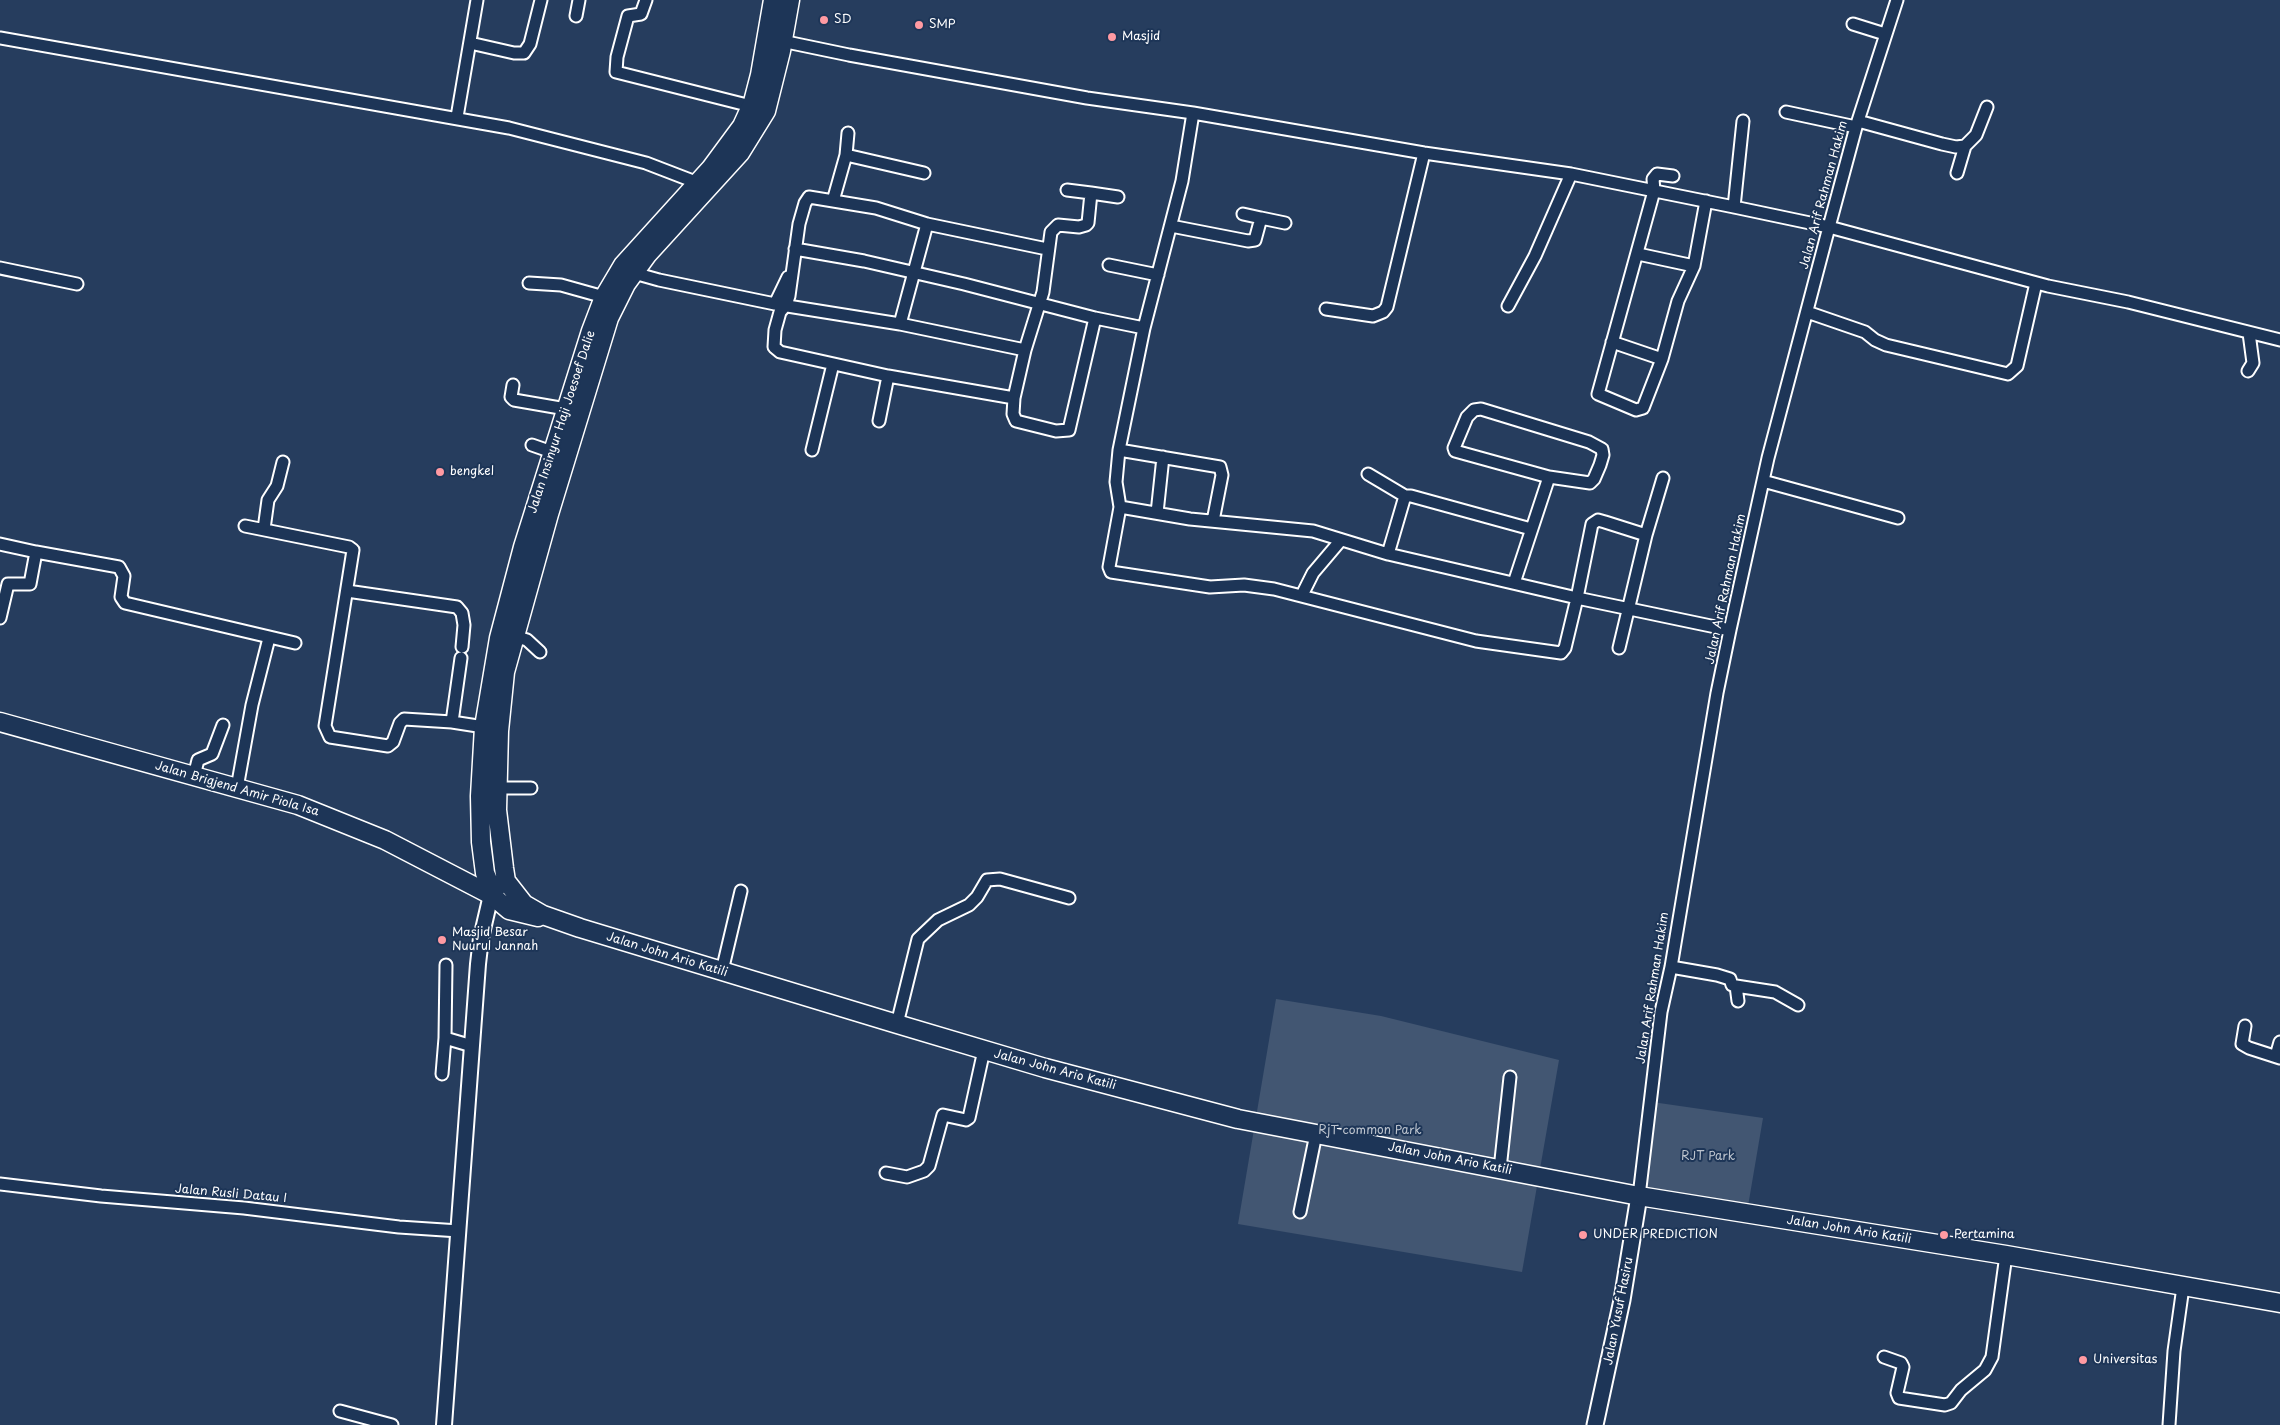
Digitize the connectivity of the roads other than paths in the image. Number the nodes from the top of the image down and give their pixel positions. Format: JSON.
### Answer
{"nodes":[{"id":1,"x":477,"y":0,"type":"edge"},
{"id":2,"x":541,"y":0,"type":"edge"},
{"id":3,"x":579,"y":0,"type":"edge"},
{"id":4,"x":646,"y":0,"type":"edge"},
{"id":5,"x":773,"y":0,"type":"edge"},
{"id":6,"x":790,"y":0,"type":"edge"},
{"id":7,"x":1897,"y":0,"type":"edge"},
{"id":8,"x":576,"y":16,"type":"dead end"},
{"id":9,"x":1853,"y":24,"type":"dead end"},
{"id":10,"x":1885,"y":34,"type":"junction"},
{"id":11,"x":0,"y":38,"type":"edge"},
{"id":12,"x":774,"y":38,"type":"junction"},
{"id":13,"x":470,"y":44,"type":"junction"},
{"id":14,"x":751,"y":106,"type":"junction"},
{"id":15,"x":1987,"y":107,"type":"dead end"},
{"id":16,"x":1786,"y":112,"type":"dead end"},
{"id":17,"x":1193,"y":113,"type":"junction"},
{"id":18,"x":457,"y":117,"type":"junction"},
{"id":19,"x":1743,"y":121,"type":"dead end"},
{"id":20,"x":1857,"y":124,"type":"junction"},
{"id":21,"x":848,"y":133,"type":"dead end"},
{"id":22,"x":1965,"y":146,"type":"junction"},
{"id":23,"x":1424,"y":153,"type":"junction"},
{"id":24,"x":846,"y":155,"type":"junction"},
{"id":25,"x":924,"y":172,"type":"dead end"},
{"id":26,"x":1957,"y":173,"type":"dead end"},
{"id":27,"x":1571,"y":174,"type":"junction"},
{"id":28,"x":1673,"y":176,"type":"dead end"},
{"id":29,"x":698,"y":183,"type":"junction"},
{"id":30,"x":1067,"y":190,"type":"dead end"},
{"id":31,"x":1654,"y":191,"type":"junction"},
{"id":32,"x":1091,"y":193,"type":"junction"},
{"id":33,"x":1118,"y":197,"type":"dead end"},
{"id":34,"x":833,"y":201,"type":"junction"},
{"id":35,"x":1706,"y":201,"type":"junction"},
{"id":36,"x":1734,"y":207,"type":"junction"},
{"id":37,"x":1243,"y":214,"type":"dead end"},
{"id":38,"x":1261,"y":218,"type":"junction"},
{"id":39,"x":1285,"y":223,"type":"dead end"},
{"id":40,"x":927,"y":224,"type":"junction"},
{"id":41,"x":1171,"y":226,"type":"junction"},
{"id":42,"x":1829,"y":227,"type":"junction"},
{"id":43,"x":795,"y":249,"type":"junction"},
{"id":44,"x":1047,"y":249,"type":"junction"},
{"id":45,"x":1638,"y":254,"type":"junction"},
{"id":46,"x":1109,"y":265,"type":"dead end"},
{"id":47,"x":1694,"y":266,"type":"junction"},
{"id":48,"x":0,"y":268,"type":"edge"},
{"id":49,"x":634,"y":273,"type":"junction"},
{"id":50,"x":914,"y":273,"type":"junction"},
{"id":51,"x":1158,"y":275,"type":"junction"},
{"id":52,"x":529,"y":283,"type":"dead end"},
{"id":53,"x":2036,"y":283,"type":"junction"},
{"id":54,"x":77,"y":284,"type":"dead end"},
{"id":55,"x":604,"y":296,"type":"junction"},
{"id":56,"x":781,"y":304,"type":"junction"},
{"id":57,"x":1038,"y":304,"type":"junction"},
{"id":58,"x":1508,"y":306,"type":"dead end"},
{"id":59,"x":1326,"y":309,"type":"dead end"},
{"id":60,"x":1808,"y":312,"type":"junction"},
{"id":61,"x":1095,"y":318,"type":"junction"},
{"id":62,"x":900,"y":324,"type":"junction"},
{"id":63,"x":1144,"y":328,"type":"junction"},
{"id":64,"x":2249,"y":333,"type":"junction"},
{"id":65,"x":2280,"y":340,"type":"edge"},
{"id":66,"x":1612,"y":342,"type":"junction"},
{"id":67,"x":1025,"y":350,"type":"junction"},
{"id":68,"x":1662,"y":359,"type":"junction"},
{"id":69,"x":833,"y":364,"type":"junction"},
{"id":70,"x":2248,"y":371,"type":"dead end"},
{"id":71,"x":888,"y":376,"type":"junction"},
{"id":72,"x":512,"y":385,"type":"dead end"},
{"id":73,"x":1014,"y":398,"type":"junction"},
{"id":74,"x":566,"y":409,"type":"junction"},
{"id":75,"x":879,"y":421,"type":"dead end"},
{"id":76,"x":532,"y":445,"type":"dead end"},
{"id":77,"x":812,"y":450,"type":"dead end"},
{"id":78,"x":1120,"y":450,"type":"junction"},
{"id":79,"x":552,"y":452,"type":"junction"},
{"id":80,"x":1163,"y":457,"type":"junction"},
{"id":81,"x":283,"y":462,"type":"dead end"},
{"id":82,"x":1368,"y":474,"type":"dead end"},
{"id":83,"x":1548,"y":477,"type":"junction"},
{"id":84,"x":1663,"y":478,"type":"dead end"},
{"id":85,"x":1764,"y":481,"type":"junction"},
{"id":86,"x":1405,"y":496,"type":"junction"},
{"id":87,"x":1120,"y":507,"type":"junction"},
{"id":88,"x":1157,"y":513,"type":"junction"},
{"id":89,"x":1898,"y":518,"type":"dead end"},
{"id":90,"x":1213,"y":521,"type":"junction"},
{"id":91,"x":244,"y":526,"type":"dead end"},
{"id":92,"x":264,"y":529,"type":"junction"},
{"id":93,"x":1531,"y":529,"type":"junction"},
{"id":94,"x":1646,"y":535,"type":"junction"},
{"id":95,"x":1341,"y":540,"type":"junction"},
{"id":96,"x":0,"y":544,"type":"edge"},
{"id":97,"x":36,"y":552,"type":"junction"},
{"id":98,"x":1388,"y":554,"type":"junction"},
{"id":99,"x":1514,"y":583,"type":"junction"},
{"id":100,"x":347,"y":591,"type":"junction"},
{"id":101,"x":1302,"y":595,"type":"junction"},
{"id":102,"x":1577,"y":598,"type":"junction"},
{"id":103,"x":1628,"y":607,"type":"junction"},
{"id":104,"x":0,"y":618,"type":"edge"},
{"id":105,"x":1730,"y":630,"type":"junction"},
{"id":106,"x":514,"y":636,"type":"junction"},
{"id":107,"x":269,"y":638,"type":"junction"},
{"id":108,"x":295,"y":643,"type":"dead end"},
{"id":109,"x":1619,"y":648,"type":"dead end"},
{"id":110,"x":540,"y":652,"type":"dead end"},
{"id":111,"x":0,"y":722,"type":"edge"},
{"id":112,"x":452,"y":722,"type":"junction"},
{"id":113,"x":223,"y":726,"type":"dead end"},
{"id":114,"x":484,"y":727,"type":"junction"},
{"id":115,"x":194,"y":776,"type":"junction"},
{"id":116,"x":237,"y":788,"type":"junction"},
{"id":117,"x":497,"y":788,"type":"junction"},
{"id":118,"x":531,"y":788,"type":"dead end"},
{"id":119,"x":506,"y":881,"type":"junction"},
{"id":120,"x":741,"y":891,"type":"dead end"},
{"id":121,"x":492,"y":894,"type":"junction"},
{"id":122,"x":1069,"y":898,"type":"dead end"},
{"id":123,"x":550,"y":918,"type":"junction"},
{"id":124,"x":446,"y":965,"type":"dead end"},
{"id":125,"x":1670,"y":967,"type":"junction"},
{"id":126,"x":722,"y":971,"type":"junction"},
{"id":127,"x":1736,"y":986,"type":"junction"},
{"id":128,"x":1738,"y":1001,"type":"dead end"},
{"id":129,"x":1798,"y":1005,"type":"dead end"},
{"id":130,"x":896,"y":1024,"type":"junction"},
{"id":131,"x":2245,"y":1026,"type":"dead end"},
{"id":132,"x":445,"y":1038,"type":"junction"},
{"id":133,"x":2280,"y":1042,"type":"edge"},
{"id":134,"x":472,"y":1046,"type":"junction"},
{"id":135,"x":984,"y":1050,"type":"junction"},
{"id":136,"x":2278,"y":1057,"type":"edge"},
{"id":137,"x":442,"y":1074,"type":"dead end"},
{"id":138,"x":1510,"y":1077,"type":"dead end"},
{"id":139,"x":1316,"y":1134,"type":"junction"},
{"id":140,"x":1500,"y":1169,"type":"junction"},
{"id":141,"x":886,"y":1173,"type":"dead end"},
{"id":142,"x":0,"y":1184,"type":"edge"},
{"id":143,"x":1639,"y":1196,"type":"junction"},
{"id":144,"x":1300,"y":1212,"type":"dead end"},
{"id":145,"x":458,"y":1231,"type":"junction"},
{"id":146,"x":2006,"y":1255,"type":"junction"},
{"id":147,"x":2183,"y":1287,"type":"junction"},
{"id":148,"x":2280,"y":1304,"type":"edge"},
{"id":149,"x":1884,"y":1357,"type":"dead end"},
{"id":150,"x":340,"y":1411,"type":"dead end"},
{"id":151,"x":392,"y":1425,"type":"edge"},
{"id":152,"x":444,"y":1425,"type":"edge"},
{"id":153,"x":1595,"y":1425,"type":"edge"},
{"id":154,"x":2169,"y":1425,"type":"edge"}],
"edges":[{"from":1,"to":13,"type":"street"},
{"from":2,"to":13,"type":"street"},
{"from":3,"to":8,"type":"street"},
{"from":4,"to":14,"type":"street"},
{"from":5,"to":12,"type":"main road","name":"Jalan Insinyur Haji Joesoef Dalie"},
{"from":6,"to":12,"type":"main road","name":"Jalan Insinyur Haji Joesoef Dalie"},
{"from":7,"to":10,"type":"street","name":"Jalan Arif Rahman Hakim"},
{"from":9,"to":10,"type":"street"},
{"from":10,"to":20,"type":"street","name":"Jalan Arif Rahman Hakim"},
{"from":11,"to":18,"type":"street"},
{"from":12,"to":14,"type":"main road","name":"Jalan Insinyur Haji Joesoef Dalie"},
{"from":12,"to":17,"type":"street"},
{"from":12,"to":49,"type":"main road","name":"Jalan Insinyur Haji Joesoef Dalie"},
{"from":13,"to":18,"type":"street"},
{"from":14,"to":29,"type":"main road","name":"Jalan Insinyur Haji Joesoef Dalie"},
{"from":15,"to":22,"type":"street"},
{"from":16,"to":20,"type":"street"},
{"from":17,"to":23,"type":"street"},
{"from":17,"to":41,"type":"street"},
{"from":18,"to":29,"type":"street"},
{"from":19,"to":36,"type":"street"},
{"from":20,"to":22,"type":"street"},
{"from":20,"to":42,"type":"street","name":"Jalan Arif Rahman Hakim"},
{"from":21,"to":24,"type":"street"},
{"from":22,"to":26,"type":"street"},
{"from":23,"to":27,"type":"street"},
{"from":23,"to":59,"type":"street"},
{"from":24,"to":25,"type":"street"},
{"from":24,"to":34,"type":"street"},
{"from":27,"to":31,"type":"street"},
{"from":27,"to":58,"type":"street"},
{"from":28,"to":31,"type":"street"},
{"from":29,"to":55,"type":"main road","name":"Jalan Insinyur Haji Joesoef Dalie"},
{"from":30,"to":32,"type":"street"},
{"from":31,"to":35,"type":"street"},
{"from":31,"to":45,"type":"street"},
{"from":32,"to":33,"type":"street"},
{"from":32,"to":44,"type":"street"},
{"from":34,"to":40,"type":"street"},
{"from":34,"to":43,"type":"street"},
{"from":35,"to":36,"type":"street"},
{"from":35,"to":47,"type":"street"},
{"from":36,"to":42,"type":"street"},
{"from":37,"to":38,"type":"street"},
{"from":38,"to":39,"type":"street"},
{"from":38,"to":41,"type":"street"},
{"from":40,"to":44,"type":"street"},
{"from":40,"to":50,"type":"street"},
{"from":41,"to":51,"type":"street"},
{"from":42,"to":53,"type":"street"},
{"from":42,"to":60,"type":"street","name":"Jalan Arif Rahman Hakim"},
{"from":43,"to":50,"type":"street"},
{"from":43,"to":56,"type":"street"},
{"from":44,"to":57,"type":"street"},
{"from":45,"to":47,"type":"street"},
{"from":45,"to":66,"type":"street"},
{"from":46,"to":51,"type":"street"},
{"from":47,"to":68,"type":"street"},
{"from":48,"to":54,"type":"street"},
{"from":49,"to":56,"type":"street"},
{"from":49,"to":106,"type":"main road","name":"Jalan Insinyur Haji Joesoef Dalie"},
{"from":50,"to":57,"type":"street"},
{"from":50,"to":62,"type":"street"},
{"from":51,"to":63,"type":"street"},
{"from":52,"to":55,"type":"street"},
{"from":53,"to":60,"type":"street"},
{"from":53,"to":64,"type":"street"},
{"from":55,"to":74,"type":"main road","name":"Jalan Insinyur Haji Joesoef Dalie"},
{"from":56,"to":62,"type":"street"},
{"from":56,"to":69,"type":"street"},
{"from":57,"to":61,"type":"street"},
{"from":57,"to":67,"type":"street"},
{"from":60,"to":85,"type":"street","name":"Jalan Arif Rahman Hakim"},
{"from":61,"to":63,"type":"street"},
{"from":61,"to":73,"type":"street"},
{"from":62,"to":67,"type":"street"},
{"from":63,"to":78,"type":"street"},
{"from":64,"to":65,"type":"street"},
{"from":64,"to":70,"type":"street"},
{"from":66,"to":68,"type":"street"},
{"from":66,"to":68,"type":"street"},
{"from":67,"to":73,"type":"street"},
{"from":69,"to":71,"type":"street"},
{"from":69,"to":77,"type":"street"},
{"from":71,"to":73,"type":"street"},
{"from":71,"to":75,"type":"street"},
{"from":72,"to":74,"type":"street"},
{"from":74,"to":79,"type":"main road","name":"Jalan Insinyur Haji Joesoef Dalie"},
{"from":76,"to":79,"type":"street"},
{"from":78,"to":80,"type":"street"},
{"from":78,"to":87,"type":"street"},
{"from":79,"to":114,"type":"main road","name":"Jalan Insinyur Haji Joesoef Dalie"},
{"from":80,"to":88,"type":"street"},
{"from":80,"to":90,"type":"street"},
{"from":81,"to":92,"type":"street"},
{"from":82,"to":86,"type":"street"},
{"from":83,"to":83,"type":"street"},
{"from":83,"to":93,"type":"street"},
{"from":84,"to":94,"type":"street"},
{"from":85,"to":89,"type":"street"},
{"from":85,"to":105,"type":"street","name":"Jalan Arif Rahman Hakim"},
{"from":86,"to":93,"type":"street"},
{"from":86,"to":98,"type":"street"},
{"from":87,"to":88,"type":"street"},
{"from":87,"to":101,"type":"street"},
{"from":88,"to":90,"type":"street"},
{"from":90,"to":95,"type":"street"},
{"from":91,"to":92,"type":"street"},
{"from":92,"to":100,"type":"street"},
{"from":93,"to":99,"type":"street"},
{"from":94,"to":102,"type":"street"},
{"from":94,"to":103,"type":"street"},
{"from":95,"to":98,"type":"street"},
{"from":95,"to":101,"type":"street"},
{"from":96,"to":97,"type":"street"},
{"from":97,"to":104,"type":"street"},
{"from":97,"to":107,"type":"street"},
{"from":98,"to":99,"type":"street"},
{"from":99,"to":102,"type":"street"},
{"from":100,"to":112,"type":"street"},
{"from":100,"to":112,"type":"street"},
{"from":101,"to":102,"type":"street"},
{"from":102,"to":103,"type":"street"},
{"from":103,"to":105,"type":"street"},
{"from":103,"to":109,"type":"street"},
{"from":105,"to":125,"type":"street","name":"Jalan Arif Rahman Hakim"},
{"from":106,"to":110,"type":"street"},
{"from":106,"to":117,"type":"main road","name":"Jalan Insinyur Haji Joesoef Dalie"},
{"from":107,"to":108,"type":"street"},
{"from":107,"to":116,"type":"street"},
{"from":111,"to":115,"type":"main road","name":"Jalan Brigjend Amir Piola Isa"},
{"from":112,"to":114,"type":"street"},
{"from":113,"to":115,"type":"street"},
{"from":114,"to":121,"type":"main road","name":"Jalan Insinyur Haji Joesoef Dalie"},
{"from":115,"to":116,"type":"main road","name":"Jalan Brigjend Amir Piola Isa"},
{"from":116,"to":121,"type":"main road","name":"Jalan Brigjend Amir Piola Isa"},
{"from":117,"to":118,"type":"street"},
{"from":117,"to":119,"type":"main road","name":"Jalan Insinyur Haji Joesoef Dalie"},
{"from":119,"to":121,"type":"street"},
{"from":119,"to":123,"type":"main road","name":"Jalan John Ario Katili"},
{"from":120,"to":126,"type":"street"},
{"from":121,"to":123,"type":"main road","name":"Jalan John Ario Katili"},
{"from":121,"to":134,"type":"street"},
{"from":122,"to":130,"type":"street"},
{"from":123,"to":126,"type":"main road","name":"Jalan John Ario Katili"},
{"from":124,"to":132,"type":"street"},
{"from":125,"to":127,"type":"street"},
{"from":125,"to":143,"type":"street","name":"Jalan Arif Rahman Hakim"},
{"from":126,"to":130,"type":"main road","name":"Jalan John Ario Katili"},
{"from":127,"to":128,"type":"street"},
{"from":127,"to":129,"type":"street"},
{"from":130,"to":135,"type":"main road","name":"Jalan John Ario Katili"},
{"from":131,"to":136,"type":"street"},
{"from":132,"to":134,"type":"street"},
{"from":132,"to":137,"type":"street"},
{"from":133,"to":136,"type":"street"},
{"from":134,"to":145,"type":"street"},
{"from":135,"to":139,"type":"main road","name":"Jalan John Ario Katili"},
{"from":135,"to":141,"type":"street"},
{"from":138,"to":140,"type":"street"},
{"from":139,"to":140,"type":"main road","name":"Jalan John Ario Katili"},
{"from":139,"to":144,"type":"street"},
{"from":140,"to":143,"type":"main road","name":"Jalan John Ario Katili"},
{"from":142,"to":145,"type":"street","name":"Jalan Rusli Datau I"},
{"from":143,"to":146,"type":"main road","name":"Jalan John Ario Katili"},
{"from":143,"to":153,"type":"main road","name":"Jalan Yusuf Hasiru"},
{"from":145,"to":152,"type":"street"},
{"from":146,"to":147,"type":"main road","name":"Jalan John Ario Katili"},
{"from":146,"to":149,"type":"street"},
{"from":147,"to":148,"type":"main road","name":"Jalan John Ario Katili"},
{"from":147,"to":154,"type":"street"},
{"from":150,"to":151,"type":"street"}]}
